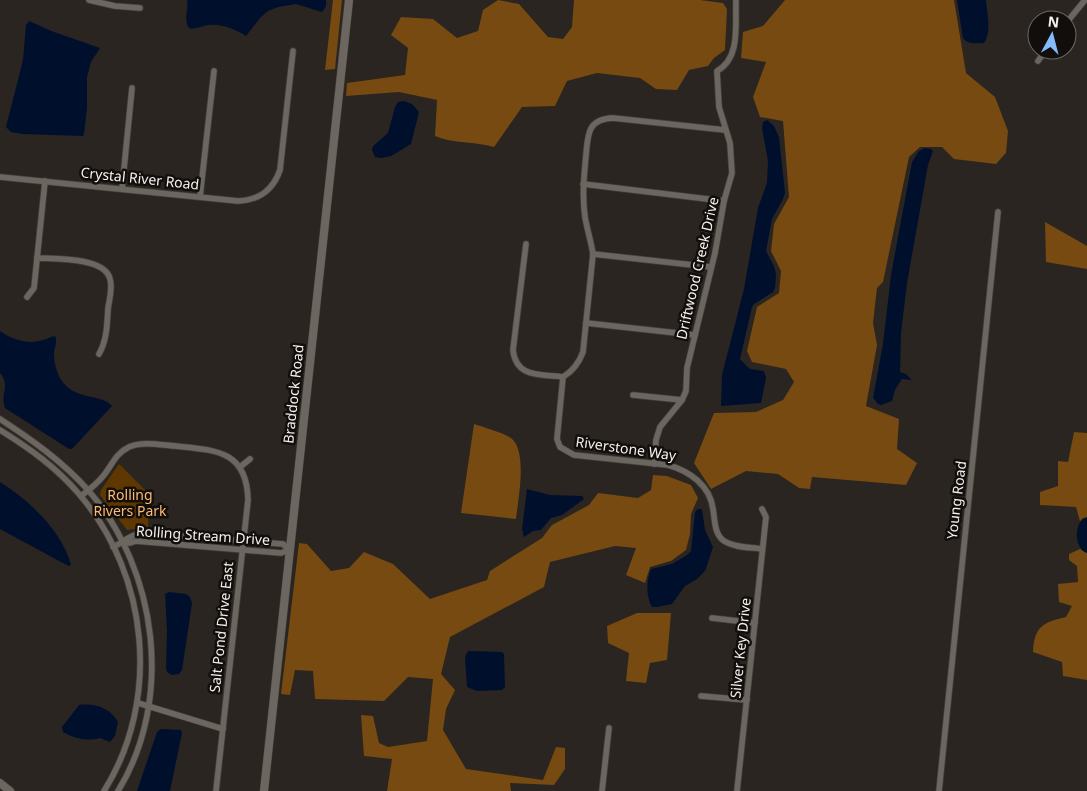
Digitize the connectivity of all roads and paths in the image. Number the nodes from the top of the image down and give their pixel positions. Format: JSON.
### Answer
{"nodes":[{"id":1,"x":89,"y":0,"type":"edge"},
{"id":2,"x":349,"y":0,"type":"edge"},
{"id":3,"x":736,"y":0,"type":"edge"},
{"id":4,"x":1085,"y":0,"type":"edge"},
{"id":5,"x":140,"y":8,"type":"dead end"},
{"id":6,"x":1077,"y":10,"type":"edge"},
{"id":7,"x":293,"y":51,"type":"dead end"},
{"id":8,"x":214,"y":71,"type":"dead end"},
{"id":9,"x":132,"y":88,"type":"dead end"},
{"id":10,"x":726,"y":130,"type":"junction"},
{"id":11,"x":0,"y":177,"type":"edge"},
{"id":12,"x":45,"y":181,"type":"junction"},
{"id":13,"x":583,"y":184,"type":"junction"},
{"id":14,"x":122,"y":189,"type":"junction"},
{"id":15,"x":200,"y":197,"type":"junction"},
{"id":16,"x":724,"y":201,"type":"junction"},
{"id":17,"x":998,"y":212,"type":"dead end"},
{"id":18,"x":526,"y":244,"type":"dead end"},
{"id":19,"x":593,"y":254,"type":"junction"},
{"id":20,"x":37,"y":258,"type":"junction"},
{"id":21,"x":711,"y":267,"type":"junction"},
{"id":22,"x":27,"y":297,"type":"dead end"},
{"id":23,"x":586,"y":322,"type":"junction"},
{"id":24,"x":695,"y":334,"type":"junction"},
{"id":25,"x":99,"y":354,"type":"dead end"},
{"id":26,"x":563,"y":377,"type":"junction"},
{"id":27,"x":633,"y":395,"type":"dead end"},
{"id":28,"x":682,"y":400,"type":"junction"},
{"id":29,"x":0,"y":419,"type":"edge"},
{"id":30,"x":0,"y":430,"type":"edge"},
{"id":31,"x":250,"y":459,"type":"dead end"},
{"id":32,"x":654,"y":464,"type":"junction"},
{"id":33,"x":240,"y":467,"type":"junction"},
{"id":34,"x":88,"y":490,"type":"junction"},
{"id":35,"x":81,"y":496,"type":"junction"},
{"id":36,"x":762,"y":509,"type":"dead end"},
{"id":37,"x":243,"y":541,"type":"junction"},
{"id":38,"x":123,"y":542,"type":"junction"},
{"id":39,"x":113,"y":547,"type":"junction"},
{"id":40,"x":762,"y":549,"type":"junction"},
{"id":41,"x":242,"y":550,"type":"junction"},
{"id":42,"x":289,"y":550,"type":"junction"},
{"id":43,"x":712,"y":618,"type":"dead end"},
{"id":44,"x":755,"y":623,"type":"junction"},
{"id":45,"x":701,"y":696,"type":"dead end"},
{"id":46,"x":747,"y":700,"type":"junction"},
{"id":47,"x":138,"y":702,"type":"junction"},
{"id":48,"x":148,"y":705,"type":"junction"},
{"id":49,"x":609,"y":728,"type":"dead end"},
{"id":50,"x":223,"y":729,"type":"junction"},
{"id":51,"x":0,"y":783,"type":"edge"},
{"id":52,"x":10,"y":791,"type":"edge"},
{"id":53,"x":104,"y":791,"type":"edge"},
{"id":54,"x":118,"y":791,"type":"edge"},
{"id":55,"x":216,"y":791,"type":"edge"},
{"id":56,"x":264,"y":791,"type":"edge"},
{"id":57,"x":602,"y":791,"type":"edge"},
{"id":58,"x":737,"y":791,"type":"edge"},
{"id":59,"x":939,"y":791,"type":"edge"}],
"edges":[{"from":1,"to":5,"type":"street"},
{"from":2,"to":42,"type":"street","name":"Braddock Road"},
{"from":3,"to":10,"type":"street","name":"Driftwood Creek Drive"},
{"from":4,"to":6,"type":"street"},
{"from":7,"to":15,"type":"street","name":"Crystal River Road"},
{"from":8,"to":15,"type":"street"},
{"from":9,"to":14,"type":"street"},
{"from":10,"to":13,"type":"street"},
{"from":10,"to":16,"type":"street","name":"Driftwood Creek Drive"},
{"from":11,"to":12,"type":"street","name":"Crystal River Road"},
{"from":12,"to":14,"type":"street","name":"Crystal River Road"},
{"from":12,"to":20,"type":"street"},
{"from":13,"to":16,"type":"street"},
{"from":13,"to":19,"type":"street"},
{"from":14,"to":15,"type":"street","name":"Crystal River Road"},
{"from":16,"to":21,"type":"street","name":"Driftwood Creek Drive"},
{"from":17,"to":59,"type":"street","name":"Young Road"},
{"from":18,"to":26,"type":"street"},
{"from":19,"to":21,"type":"street"},
{"from":19,"to":23,"type":"street"},
{"from":20,"to":22,"type":"street"},
{"from":20,"to":25,"type":"street"},
{"from":21,"to":24,"type":"street","name":"Driftwood Creek Drive"},
{"from":23,"to":24,"type":"street"},
{"from":23,"to":26,"type":"street"},
{"from":24,"to":28,"type":"street","name":"Driftwood Creek Drive"},
{"from":26,"to":32,"type":"street","name":"Riverstone Way"},
{"from":27,"to":28,"type":"street"},
{"from":28,"to":32,"type":"street","name":"Driftwood Creek Drive"},
{"from":29,"to":34,"type":"street"},
{"from":30,"to":35,"type":"street"},
{"from":31,"to":33,"type":"street"},
{"from":32,"to":40,"type":"street","name":"Riverstone Way"},
{"from":33,"to":34,"type":"street"},
{"from":33,"to":37,"type":"street","name":"Salt Pond Drive East"},
{"from":34,"to":35,"type":"street"},
{"from":34,"to":38,"type":"street"},
{"from":35,"to":39,"type":"street"},
{"from":36,"to":40,"type":"street","name":"Silver Key Drive"},
{"from":37,"to":38,"type":"street","name":"Rolling Stream Drive"},
{"from":37,"to":41,"type":"street","name":"Salt Pond Drive East"},
{"from":37,"to":42,"type":"street","name":"Rolling Stream Drive"},
{"from":38,"to":39,"type":"street","name":"Rolling Stream Drive"},
{"from":38,"to":41,"type":"street","name":"Rolling Stream Drive"},
{"from":38,"to":48,"type":"street"},
{"from":39,"to":47,"type":"street"},
{"from":40,"to":44,"type":"street","name":"Silver Key Drive"},
{"from":41,"to":42,"type":"street","name":"Rolling Stream Drive"},
{"from":41,"to":50,"type":"street","name":"Salt Pond Drive East"},
{"from":42,"to":56,"type":"street","name":"Braddock Road"},
{"from":43,"to":44,"type":"street"},
{"from":44,"to":46,"type":"street","name":"Silver Key Drive"},
{"from":45,"to":46,"type":"street"},
{"from":46,"to":58,"type":"street","name":"Silver Key Drive"},
{"from":47,"to":48,"type":"street"},
{"from":47,"to":53,"type":"street"},
{"from":48,"to":50,"type":"street"},
{"from":48,"to":54,"type":"street"},
{"from":49,"to":57,"type":"street"},
{"from":50,"to":55,"type":"street","name":"Salt Pond Drive East"},
{"from":51,"to":52,"type":"street"}]}
